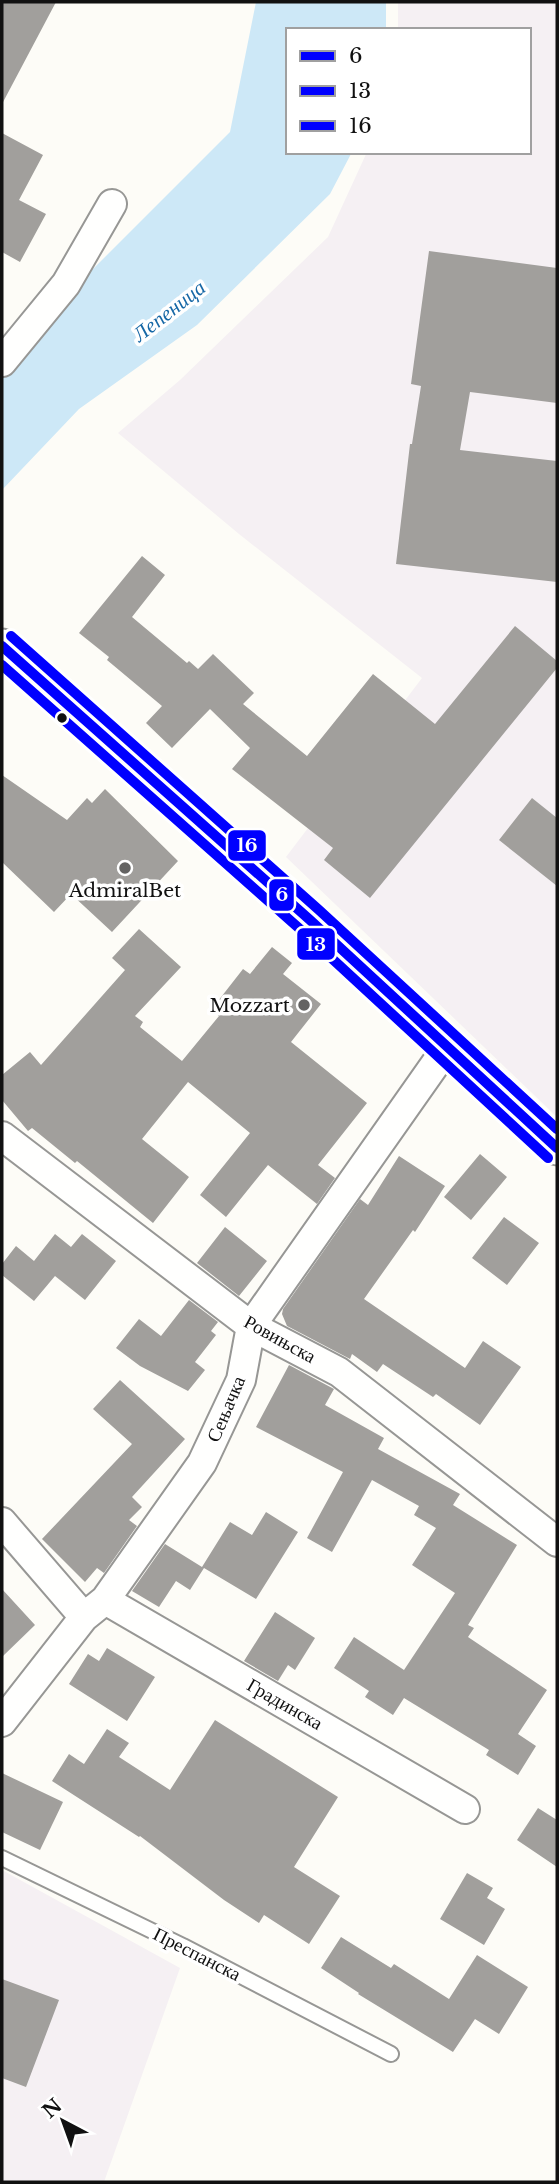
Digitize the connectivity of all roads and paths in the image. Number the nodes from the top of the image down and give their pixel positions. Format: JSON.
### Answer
{"nodes":[{"id":1,"x":112,"y":204,"type":"dead end"},
{"id":2,"x":2,"y":362,"type":"edge"},
{"id":3,"x":2,"y":646,"type":"edge"},
{"id":4,"x":448,"y":1046,"type":"junction"},
{"id":5,"x":2,"y":1136,"type":"edge"},
{"id":6,"x":557,"y":1148,"type":"edge"},
{"id":7,"x":251,"y":1326,"type":"junction"},
{"id":8,"x":2,"y":1522,"type":"edge"},
{"id":9,"x":557,"y":1542,"type":"edge"},
{"id":10,"x":95,"y":1608,"type":"junction"},
{"id":11,"x":2,"y":1722,"type":"edge"},
{"id":12,"x":465,"y":1809,"type":"dead end"},
{"id":13,"x":2,"y":1858,"type":"edge"},
{"id":14,"x":391,"y":2054,"type":"dead end"}],
"edges":[{"from":1,"to":2,"type":"street"},
{"from":3,"to":4,"type":"street"},
{"from":4,"to":6,"type":"street"},
{"from":4,"to":7,"type":"street","name":"Сењачка"},
{"from":5,"to":7,"type":"street","name":"Ровињска"},
{"from":7,"to":9,"type":"street","name":"Ровињска"},
{"from":7,"to":10,"type":"street","name":"Сењачка"},
{"from":8,"to":10,"type":"street","name":"Градинска"},
{"from":10,"to":11,"type":"street","name":"Сењачка"},
{"from":10,"to":12,"type":"street","name":"Градинска"},
{"from":13,"to":14,"type":"lane","name":"Преспанска"}]}
